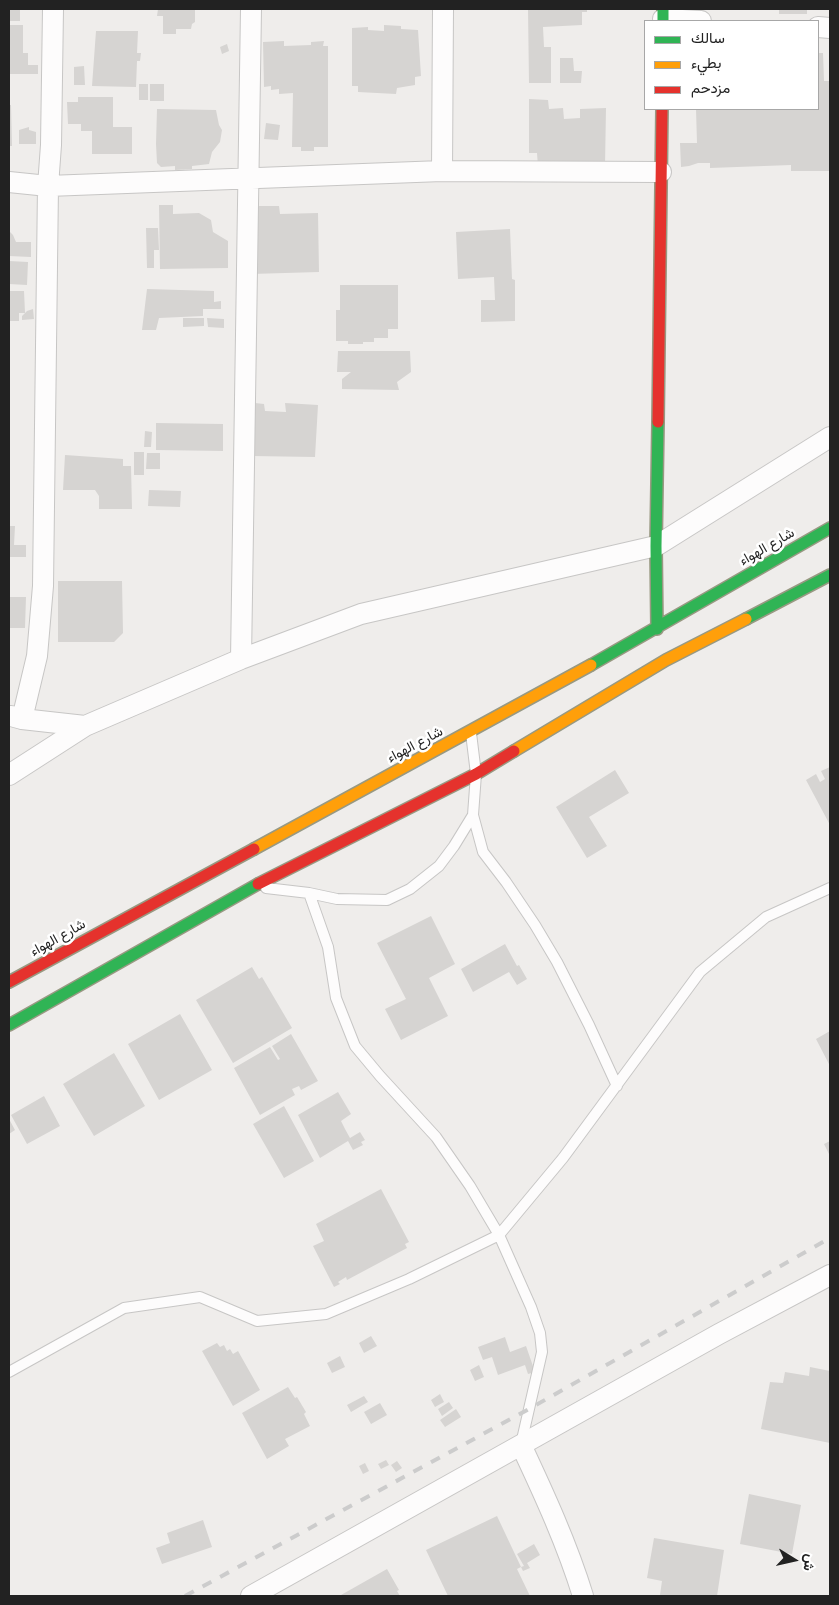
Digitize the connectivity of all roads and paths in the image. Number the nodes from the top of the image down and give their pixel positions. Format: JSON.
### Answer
{"nodes":[{"id":1,"x":53,"y":9,"type":"edge"},
{"id":2,"x":251,"y":9,"type":"edge"},
{"id":3,"x":443,"y":9,"type":"edge"},
{"id":4,"x":663,"y":16,"type":"edge"},
{"id":5,"x":693,"y":20,"type":"edge"},
{"id":6,"x":662,"y":110,"type":"edge"},
{"id":7,"x":442,"y":171,"type":"junction"},
{"id":8,"x":661,"y":172,"type":"junction"},
{"id":9,"x":249,"y":178,"type":"junction"},
{"id":10,"x":9,"y":182,"type":"edge"},
{"id":11,"x":48,"y":186,"type":"junction"},
{"id":12,"x":830,"y":437,"type":"edge"},
{"id":13,"x":830,"y":528,"type":"edge"},
{"id":14,"x":656,"y":546,"type":"junction"},
{"id":15,"x":830,"y":575,"type":"edge"},
{"id":16,"x":657,"y":629,"type":"junction"},
{"id":17,"x":241,"y":659,"type":"junction"},
{"id":18,"x":15,"y":718,"type":"edge"},
{"id":19,"x":85,"y":726,"type":"junction"},
{"id":20,"x":471,"y":732,"type":"junction"},
{"id":21,"x":476,"y":774,"type":"junction"},
{"id":22,"x":9,"y":775,"type":"edge"},
{"id":23,"x":473,"y":815,"type":"junction"},
{"id":24,"x":250,"y":883,"type":"junction"},
{"id":25,"x":830,"y":888,"type":"edge"},
{"id":26,"x":309,"y":893,"type":"junction"},
{"id":27,"x":9,"y":982,"type":"edge"},
{"id":28,"x":9,"y":1025,"type":"edge"},
{"id":29,"x":617,"y":1086,"type":"junction"},
{"id":30,"x":498,"y":1235,"type":"junction"},
{"id":31,"x":830,"y":1274,"type":"edge"},
{"id":32,"x":9,"y":1372,"type":"edge"},
{"id":33,"x":521,"y":1445,"type":"junction"},
{"id":34,"x":251,"y":1596,"type":"edge"},
{"id":35,"x":583,"y":1596,"type":"edge"}],
"edges":[{"from":1,"to":11,"type":"street"},
{"from":2,"to":9,"type":"street"},
{"from":3,"to":7,"type":"street"},
{"from":4,"to":5,"type":"street"},
{"from":6,"to":8,"type":"main road"},
{"from":7,"to":8,"type":"street"},
{"from":7,"to":9,"type":"street"},
{"from":8,"to":14,"type":"main road"},
{"from":9,"to":11,"type":"street"},
{"from":9,"to":17,"type":"street"},
{"from":10,"to":11,"type":"street"},
{"from":11,"to":18,"type":"street"},
{"from":12,"to":14,"type":"street"},
{"from":13,"to":16,"type":"main road","name":"شارع الهواء"},
{"from":14,"to":16,"type":"main road"},
{"from":14,"to":17,"type":"street"},
{"from":15,"to":21,"type":"main road"},
{"from":16,"to":20,"type":"main road","name":"شارع الهواء"},
{"from":17,"to":19,"type":"street"},
{"from":18,"to":19,"type":"street"},
{"from":19,"to":22,"type":"street"},
{"from":20,"to":21,"type":"lane"},
{"from":20,"to":27,"type":"main road","name":"شارع الهواء"},
{"from":21,"to":23,"type":"lane"},
{"from":21,"to":24,"type":"main road"},
{"from":23,"to":26,"type":"lane"},
{"from":23,"to":29,"type":"lane"},
{"from":24,"to":26,"type":"lane"},
{"from":24,"to":28,"type":"main road"},
{"from":25,"to":29,"type":"lane"},
{"from":26,"to":30,"type":"lane"},
{"from":29,"to":30,"type":"lane"},
{"from":30,"to":32,"type":"lane"},
{"from":30,"to":33,"type":"lane"},
{"from":31,"to":33,"type":"street"},
{"from":33,"to":34,"type":"street"},
{"from":33,"to":35,"type":"street"}]}
